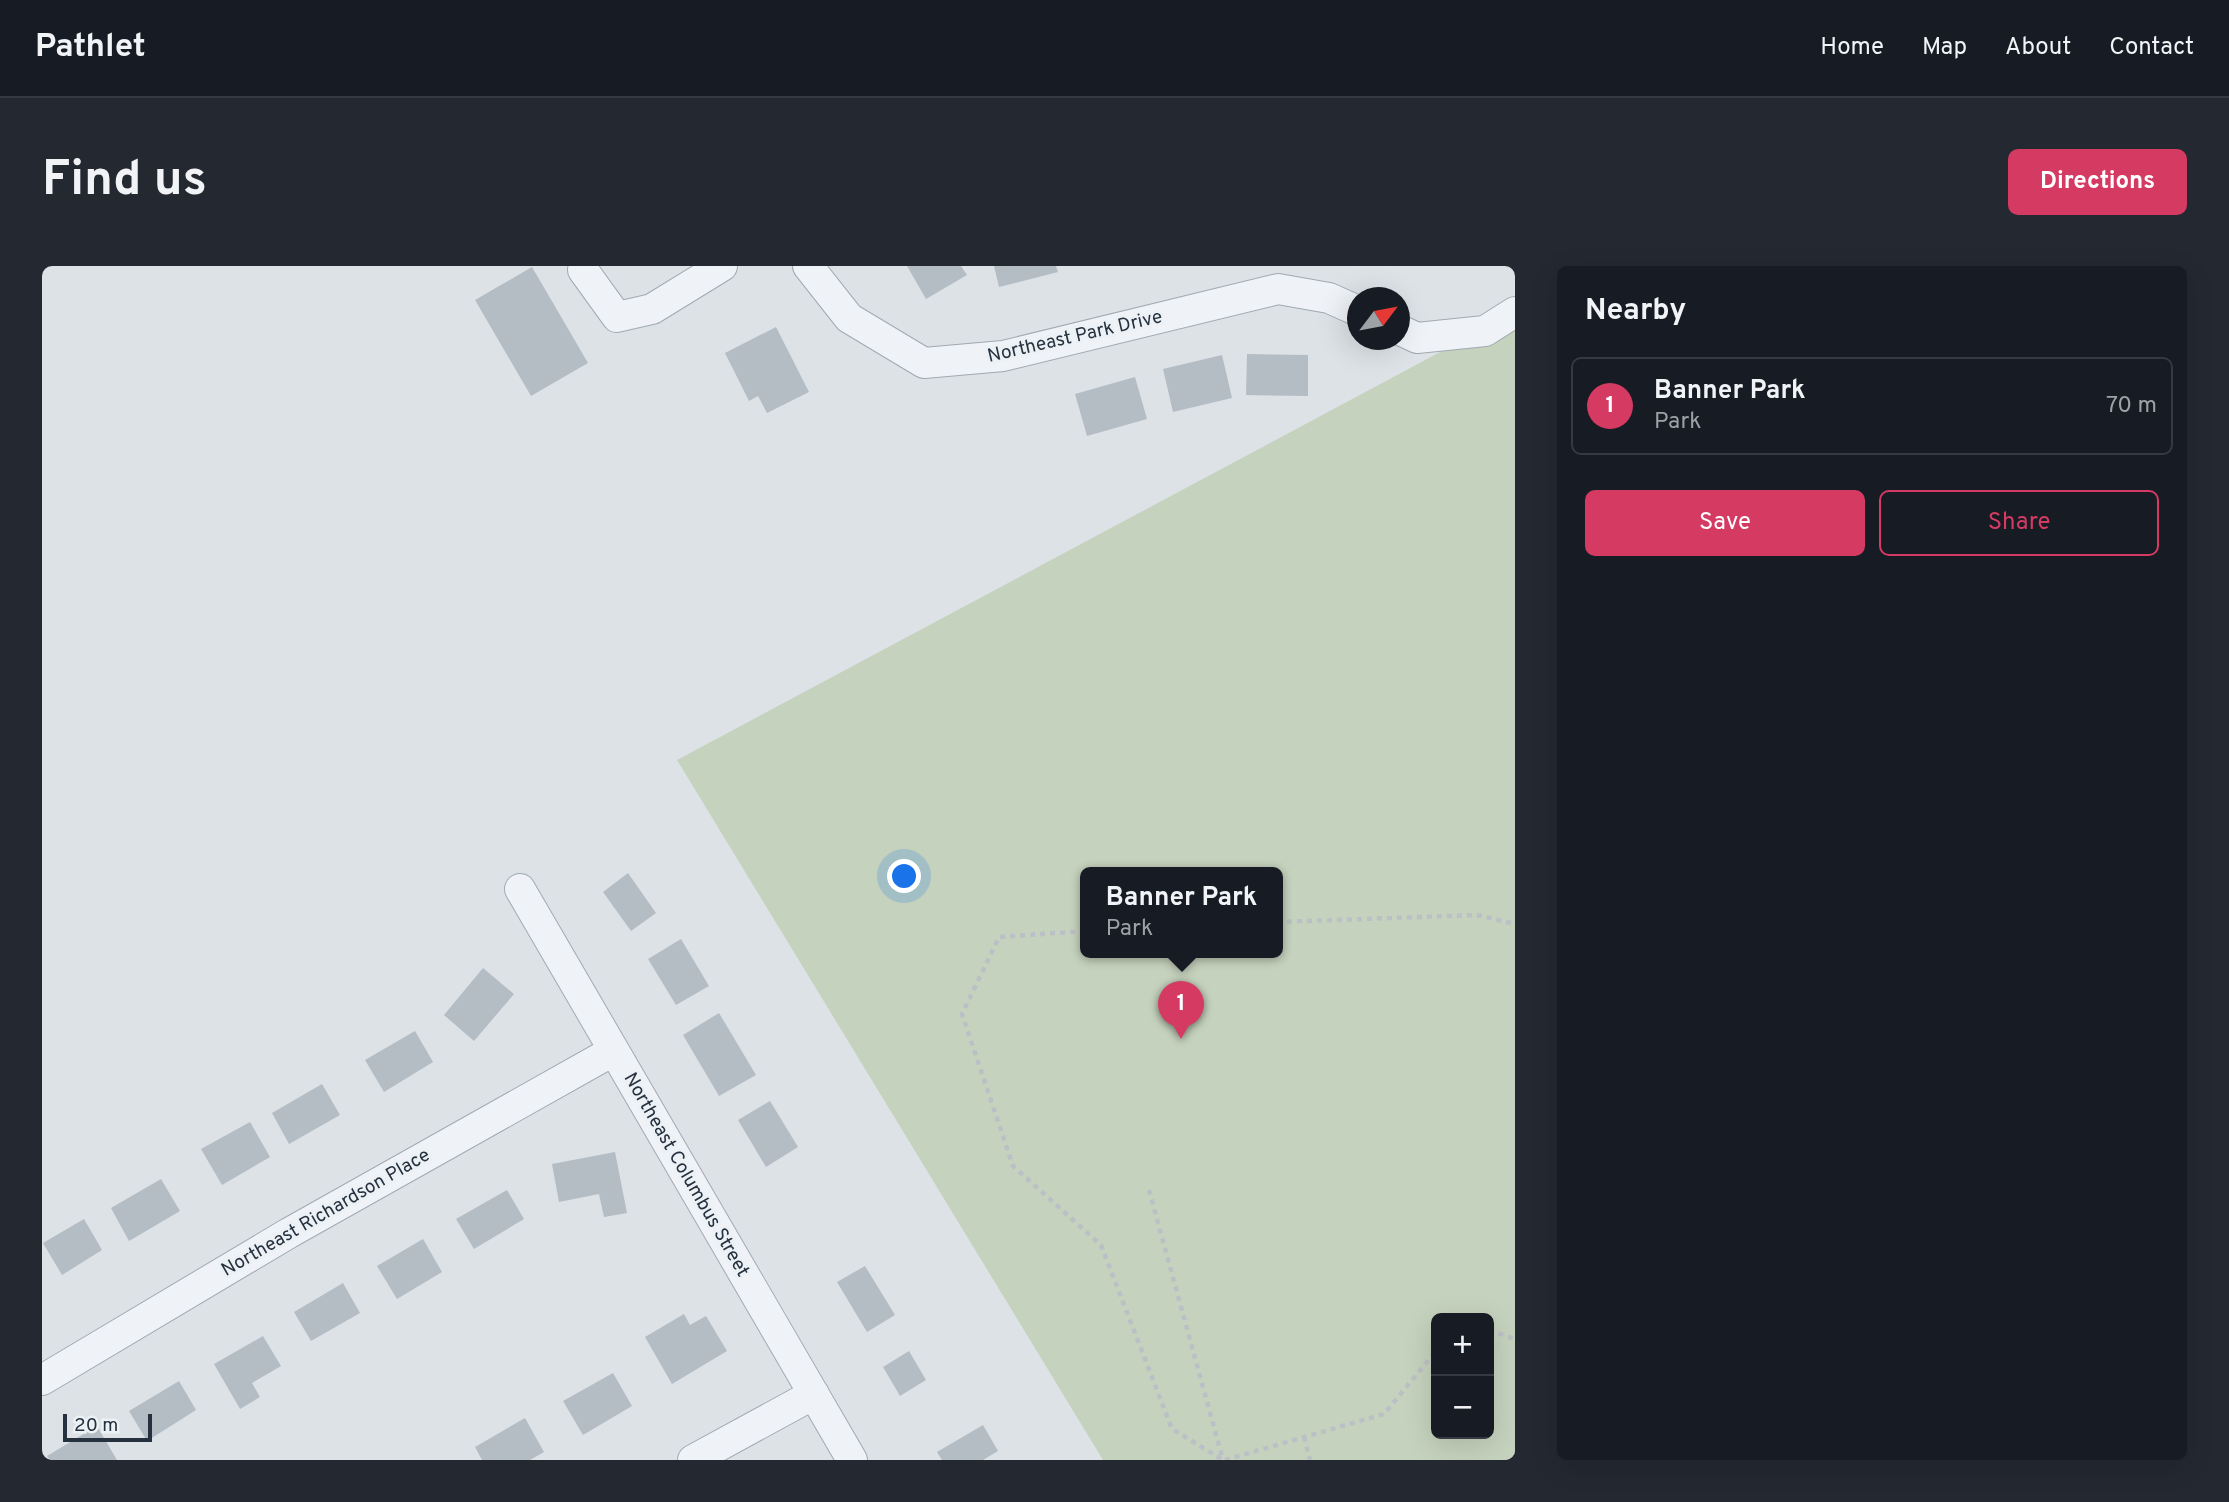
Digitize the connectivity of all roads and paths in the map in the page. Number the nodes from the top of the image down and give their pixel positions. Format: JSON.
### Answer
{"nodes":[{"id":1,"x":722,"y":266,"type":"edge"},
{"id":2,"x":583,"y":270,"type":"dead end"},
{"id":3,"x":813,"y":273,"type":"edge"},
{"id":4,"x":1277,"y":277,"type":"edge"},
{"id":5,"x":1347,"y":306,"type":"edge"},
{"id":6,"x":1515,"y":312,"type":"edge"},
{"id":7,"x":1410,"y":335,"type":"edge"},
{"id":8,"x":520,"y":889,"type":"dead end"},
{"id":9,"x":1283,"y":922,"type":"edge"},
{"id":10,"x":1515,"y":924,"type":"edge"},
{"id":11,"x":1080,"y":931,"type":"edge"},
{"id":12,"x":613,"y":1051,"type":"junction"},
{"id":13,"x":1149,"y":1190,"type":"dead end"},
{"id":14,"x":1494,"y":1332,"type":"edge"},
{"id":15,"x":1515,"y":1339,"type":"edge"},
{"id":16,"x":1431,"y":1357,"type":"edge"},
{"id":17,"x":42,"y":1380,"type":"edge"},
{"id":18,"x":814,"y":1394,"type":"junction"},
{"id":19,"x":1304,"y":1437,"type":"junction"},
{"id":20,"x":693,"y":1460,"type":"edge"},
{"id":21,"x":852,"y":1460,"type":"edge"},
{"id":22,"x":1224,"y":1460,"type":"edge"},
{"id":23,"x":1310,"y":1460,"type":"edge"}],
"edges":[{"from":1,"to":2,"type":"street"},
{"from":3,"to":4,"type":"street","name":"Northeast Park Drive"},
{"from":4,"to":5,"type":"street","name":"Northeast Park Drive"},
{"from":6,"to":7,"type":"street"},
{"from":8,"to":12,"type":"street","name":"Northeast Columbus Street"},
{"from":9,"to":10,"type":"path"},
{"from":11,"to":22,"type":"path"},
{"from":12,"to":17,"type":"street","name":"Northeast Richardson Place"},
{"from":12,"to":18,"type":"street","name":"Northeast Columbus Street"},
{"from":13,"to":22,"type":"path"},
{"from":14,"to":15,"type":"path"},
{"from":16,"to":19,"type":"path"},
{"from":18,"to":20,"type":"street"},
{"from":18,"to":21,"type":"street","name":"Northeast Columbus Street"},
{"from":19,"to":22,"type":"path"},
{"from":19,"to":23,"type":"path"}]}
